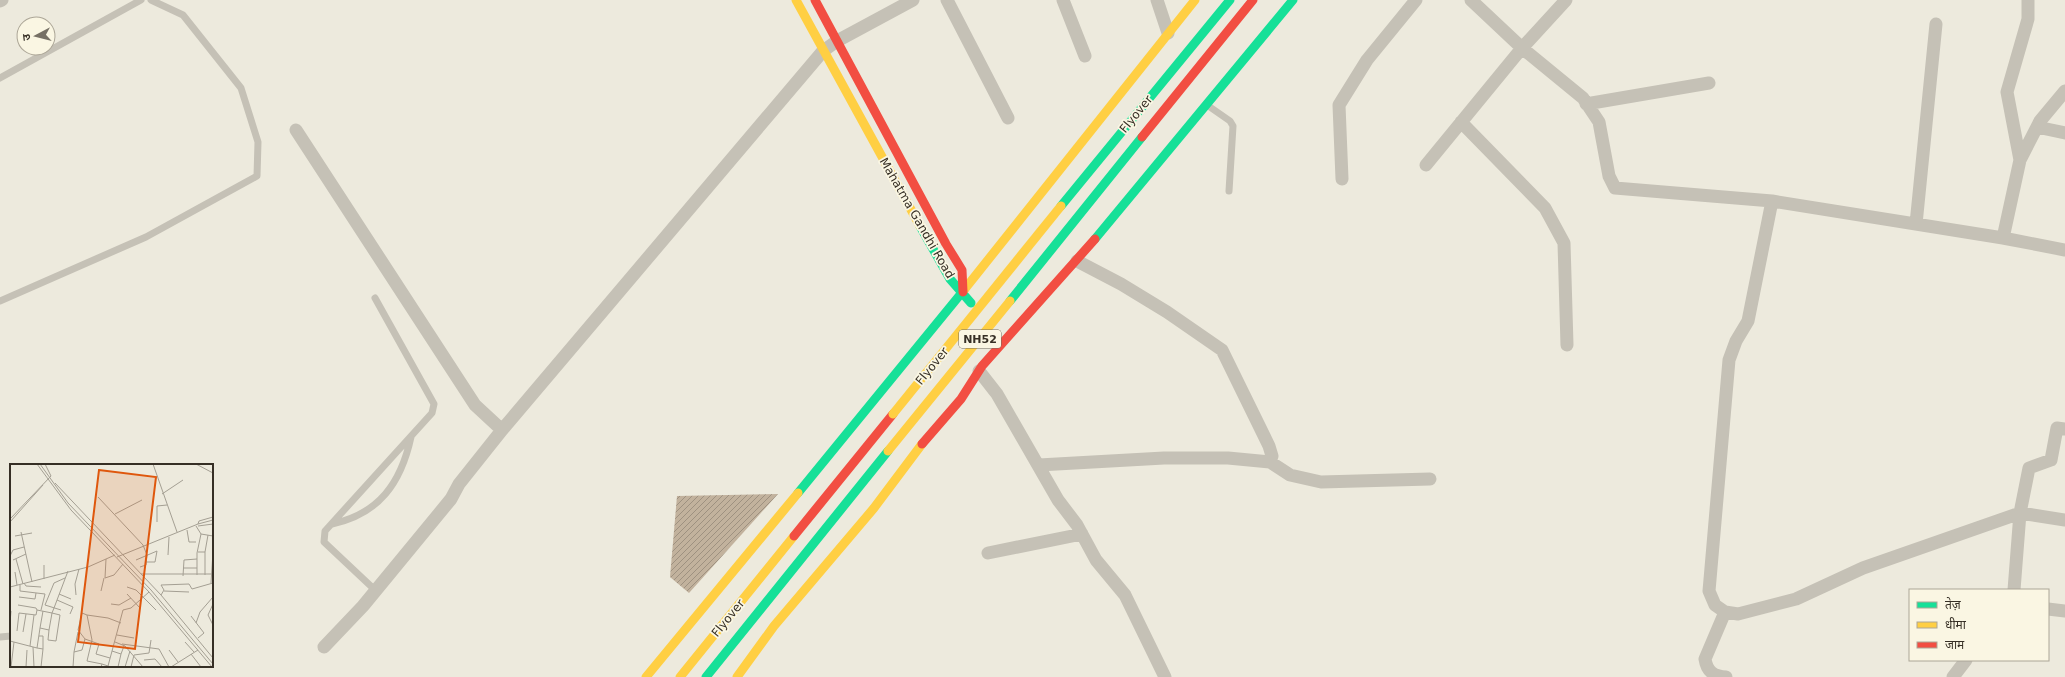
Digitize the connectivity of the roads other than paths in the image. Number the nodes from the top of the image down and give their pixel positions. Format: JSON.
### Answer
{"nodes":[{"id":1,"x":141,"y":0,"type":"edge"},
{"id":2,"x":151,"y":0,"type":"edge"},
{"id":3,"x":796,"y":0,"type":"edge"},
{"id":4,"x":816,"y":0,"type":"edge"},
{"id":5,"x":913,"y":0,"type":"edge"},
{"id":6,"x":947,"y":0,"type":"edge"},
{"id":7,"x":1063,"y":0,"type":"edge"},
{"id":8,"x":1157,"y":0,"type":"edge"},
{"id":9,"x":1195,"y":0,"type":"edge"},
{"id":10,"x":1230,"y":0,"type":"edge"},
{"id":11,"x":1253,"y":0,"type":"edge"},
{"id":12,"x":1293,"y":0,"type":"edge"},
{"id":13,"x":1416,"y":0,"type":"edge"},
{"id":14,"x":1471,"y":0,"type":"edge"},
{"id":15,"x":1566,"y":0,"type":"edge"},
{"id":16,"x":2028,"y":0,"type":"edge"},
{"id":17,"x":1936,"y":24,"type":"dead end"},
{"id":18,"x":1168,"y":34,"type":"junction"},
{"id":19,"x":837,"y":41,"type":"junction"},
{"id":20,"x":1522,"y":48,"type":"junction"},
{"id":21,"x":823,"y":51,"type":"junction"},
{"id":22,"x":1085,"y":56,"type":"dead end"},
{"id":23,"x":0,"y":78,"type":"edge"},
{"id":24,"x":1709,"y":83,"type":"dead end"},
{"id":25,"x":2065,"y":91,"type":"edge"},
{"id":26,"x":1586,"y":104,"type":"junction"},
{"id":27,"x":1206,"y":105,"type":"junction"},
{"id":28,"x":1008,"y":118,"type":"dead end"},
{"id":29,"x":1461,"y":122,"type":"junction"},
{"id":30,"x":2037,"y":127,"type":"junction"},
{"id":31,"x":296,"y":130,"type":"dead end"},
{"id":32,"x":2065,"y":134,"type":"edge"},
{"id":33,"x":2020,"y":160,"type":"junction"},
{"id":34,"x":1426,"y":165,"type":"dead end"},
{"id":35,"x":1342,"y":179,"type":"dead end"},
{"id":36,"x":1229,"y":191,"type":"dead end"},
{"id":37,"x":1772,"y":201,"type":"junction"},
{"id":38,"x":1916,"y":224,"type":"junction"},
{"id":39,"x":2003,"y":238,"type":"junction"},
{"id":40,"x":2065,"y":250,"type":"edge"},
{"id":41,"x":1077,"y":261,"type":"junction"},
{"id":42,"x":963,"y":292,"type":"junction"},
{"id":43,"x":375,"y":298,"type":"dead end"},
{"id":44,"x":0,"y":301,"type":"edge"},
{"id":45,"x":996,"y":335,"type":"junction"},
{"id":46,"x":1566,"y":345,"type":"dead end"},
{"id":47,"x":979,"y":371,"type":"junction"},
{"id":48,"x":2065,"y":429,"type":"edge"},
{"id":49,"x":502,"y":430,"type":"junction"},
{"id":50,"x":411,"y":436,"type":"junction"},
{"id":51,"x":1270,"y":462,"type":"junction"},
{"id":52,"x":1039,"y":465,"type":"junction"},
{"id":53,"x":1430,"y":479,"type":"dead end"},
{"id":54,"x":2020,"y":513,"type":"junction"},
{"id":55,"x":2065,"y":520,"type":"edge"},
{"id":56,"x":332,"y":524,"type":"junction"},
{"id":57,"x":1082,"y":534,"type":"junction"},
{"id":58,"x":988,"y":553,"type":"dead end"},
{"id":59,"x":2014,"y":589,"type":"edge"},
{"id":60,"x":375,"y":590,"type":"junction"},
{"id":61,"x":2049,"y":609,"type":"edge"},
{"id":62,"x":2065,"y":611,"type":"edge"},
{"id":63,"x":1725,"y":612,"type":"junction"},
{"id":64,"x":10,"y":636,"type":"edge"},
{"id":65,"x":0,"y":637,"type":"edge"},
{"id":66,"x":324,"y":647,"type":"dead end"},
{"id":67,"x":1965,"y":661,"type":"edge"},
{"id":68,"x":646,"y":677,"type":"edge"},
{"id":69,"x":680,"y":677,"type":"edge"},
{"id":70,"x":706,"y":677,"type":"edge"},
{"id":71,"x":737,"y":677,"type":"edge"},
{"id":72,"x":1165,"y":677,"type":"edge"},
{"id":73,"x":1726,"y":677,"type":"edge"},
{"id":74,"x":1953,"y":677,"type":"edge"}],
"edges":[{"from":1,"to":23,"type":"lane"},
{"from":2,"to":44,"type":"lane"},
{"from":3,"to":21,"type":"main road","name":"Mahatma Gandhi Road"},
{"from":4,"to":19,"type":"main road","name":"Mahatma Gandhi Road"},
{"from":5,"to":19,"type":"street"},
{"from":6,"to":28,"type":"street"},
{"from":7,"to":22,"type":"street"},
{"from":8,"to":18,"type":"street"},
{"from":9,"to":18,"type":"main road"},
{"from":10,"to":69,"type":"main road","name":"Flyover","number":"NH52","bridge":true},
{"from":11,"to":45,"type":"main road","number":"NH52"},
{"from":12,"to":27,"type":"main road"},
{"from":13,"to":35,"type":"street"},
{"from":14,"to":20,"type":"street"},
{"from":15,"to":20,"type":"street"},
{"from":16,"to":33,"type":"street"},
{"from":17,"to":38,"type":"street"},
{"from":18,"to":42,"type":"main road"},
{"from":19,"to":21,"type":"street"},
{"from":19,"to":42,"type":"main road","name":"Mahatma Gandhi Road"},
{"from":20,"to":26,"type":"street"},
{"from":20,"to":29,"type":"street"},
{"from":21,"to":42,"type":"main road","name":"Mahatma Gandhi Road"},
{"from":21,"to":49,"type":"street"},
{"from":24,"to":26,"type":"street"},
{"from":25,"to":30,"type":"street"},
{"from":26,"to":37,"type":"street"},
{"from":27,"to":36,"type":"lane"},
{"from":27,"to":41,"type":"main road"},
{"from":29,"to":34,"type":"street"},
{"from":29,"to":46,"type":"street"},
{"from":30,"to":32,"type":"street"},
{"from":30,"to":33,"type":"street"},
{"from":31,"to":49,"type":"street"},
{"from":33,"to":39,"type":"street"},
{"from":37,"to":38,"type":"street"},
{"from":37,"to":63,"type":"street"},
{"from":38,"to":39,"type":"street"},
{"from":39,"to":40,"type":"street"},
{"from":41,"to":45,"type":"main road"},
{"from":41,"to":51,"type":"street"},
{"from":42,"to":45,"type":"main road"},
{"from":42,"to":68,"type":"main road"},
{"from":43,"to":50,"type":"lane"},
{"from":45,"to":47,"type":"main road"},
{"from":45,"to":70,"type":"main road","number":"NH52"},
{"from":47,"to":52,"type":"street"},
{"from":47,"to":71,"type":"main road"},
{"from":48,"to":54,"type":"street"},
{"from":49,"to":60,"type":"street"},
{"from":50,"to":56,"type":"lane"},
{"from":50,"to":56,"type":"lane"},
{"from":51,"to":52,"type":"street"},
{"from":51,"to":53,"type":"street"},
{"from":52,"to":57,"type":"street"},
{"from":54,"to":55,"type":"street"},
{"from":54,"to":59,"type":"street"},
{"from":54,"to":63,"type":"street"},
{"from":56,"to":60,"type":"lane"},
{"from":57,"to":58,"type":"street"},
{"from":57,"to":72,"type":"street"},
{"from":60,"to":66,"type":"street"},
{"from":61,"to":62,"type":"street"},
{"from":63,"to":73,"type":"street"},
{"from":64,"to":65,"type":"lane"},
{"from":67,"to":74,"type":"street"}]}
